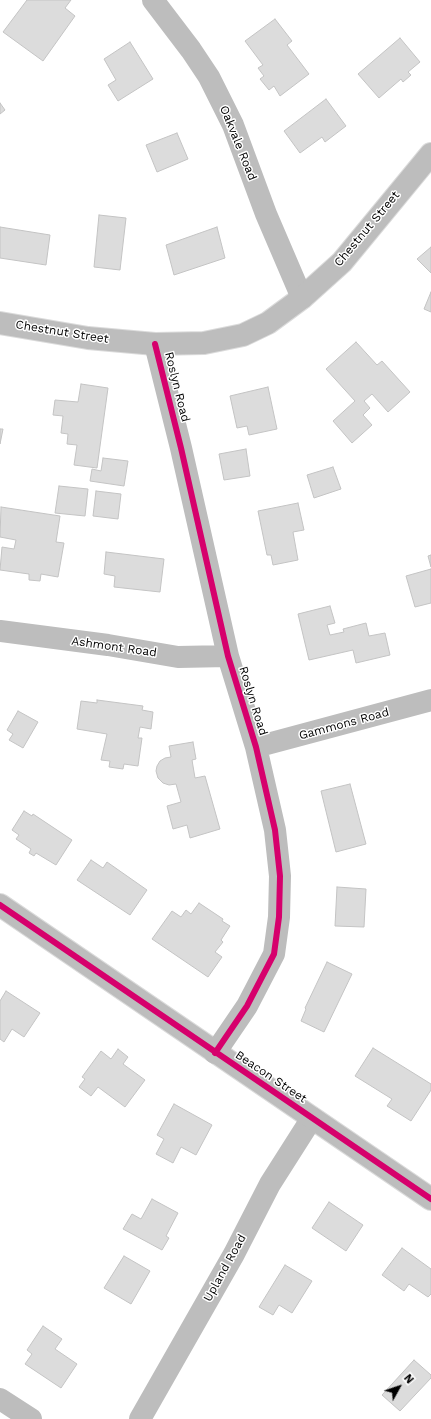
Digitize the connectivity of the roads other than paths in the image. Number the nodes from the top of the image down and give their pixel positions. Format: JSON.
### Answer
{"nodes":[{"id":1,"x":153,"y":0,"type":"edge"},
{"id":2,"x":431,"y":154,"type":"edge"},
{"id":3,"x":302,"y":298,"type":"junction"},
{"id":4,"x":0,"y":323,"type":"edge"},
{"id":5,"x":155,"y":344,"type":"junction"},
{"id":6,"x":0,"y":630,"type":"edge"},
{"id":7,"x":228,"y":656,"type":"junction"},
{"id":8,"x":431,"y":700,"type":"edge"},
{"id":9,"x":256,"y":747,"type":"junction"},
{"id":10,"x":0,"y":906,"type":"edge"},
{"id":11,"x":215,"y":1053,"type":"junction"},
{"id":12,"x":312,"y":1118,"type":"junction"},
{"id":13,"x":431,"y":1199,"type":"edge"},
{"id":14,"x":0,"y":1399,"type":"edge"},
{"id":15,"x":31,"y":1419,"type":"edge"},
{"id":16,"x":140,"y":1419,"type":"edge"}],
"edges":[{"from":1,"to":3,"type":"street","name":"Oakvale Road"},
{"from":2,"to":3,"type":"street","name":"Chestnut Street"},
{"from":3,"to":5,"type":"street","name":"Chestnut Street"},
{"from":4,"to":5,"type":"street","name":"Chestnut Street"},
{"from":5,"to":7,"type":"street","name":"Roslyn Road"},
{"from":6,"to":7,"type":"street","name":"Ashmont Road"},
{"from":7,"to":9,"type":"street","name":"Roslyn Road"},
{"from":8,"to":9,"type":"street","name":"Gammons Road"},
{"from":9,"to":11,"type":"street","name":"Roslyn Road"},
{"from":10,"to":11,"type":"street","name":"Beacon Street"},
{"from":11,"to":12,"type":"street","name":"Beacon Street"},
{"from":12,"to":13,"type":"street","name":"Beacon Street"},
{"from":12,"to":16,"type":"street","name":"Upland Road"},
{"from":14,"to":15,"type":"street"}]}
